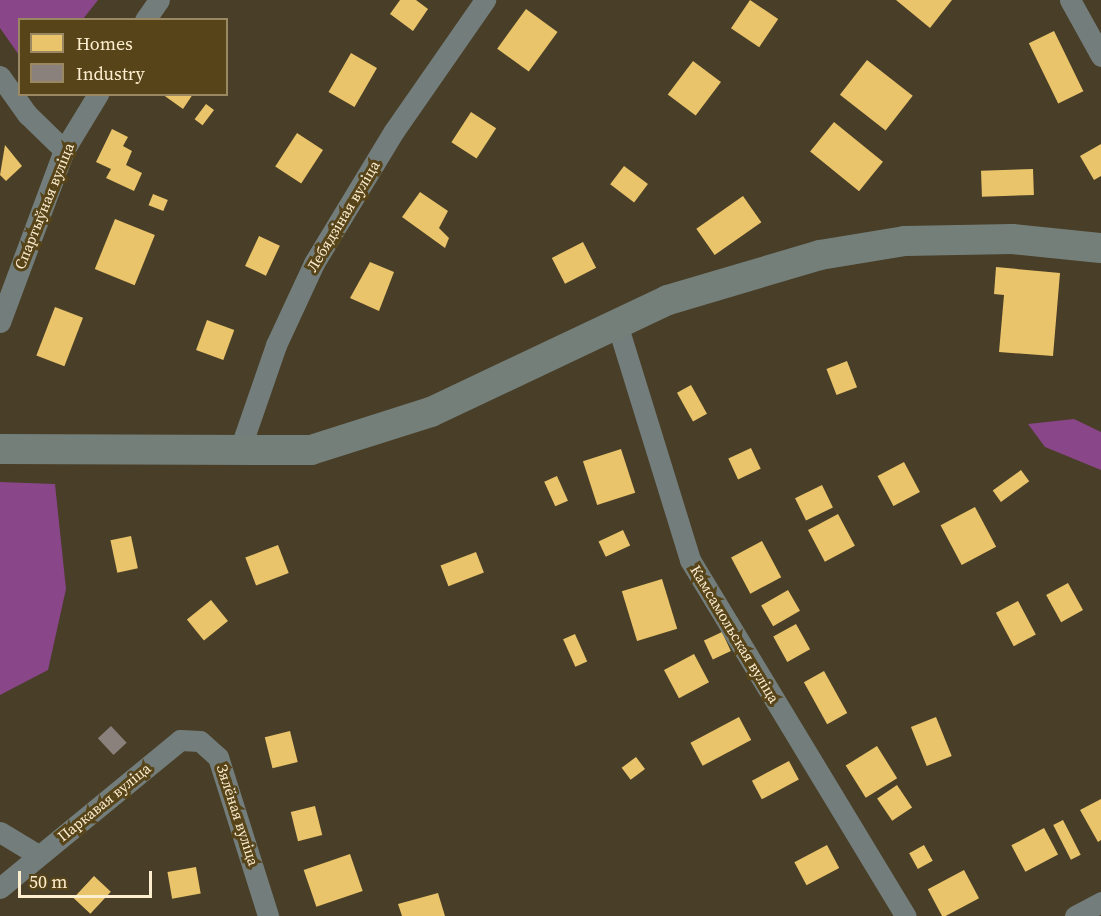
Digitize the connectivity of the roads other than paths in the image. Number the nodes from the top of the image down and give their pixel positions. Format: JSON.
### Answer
{"nodes":[{"id":1,"x":159,"y":0,"type":"edge"},
{"id":2,"x":485,"y":0,"type":"edge"},
{"id":3,"x":1070,"y":0,"type":"edge"},
{"id":4,"x":146,"y":18,"type":"edge"},
{"id":5,"x":1101,"y":56,"type":"edge"},
{"id":6,"x":0,"y":76,"type":"edge"},
{"id":7,"x":97,"y":96,"type":"edge"},
{"id":8,"x":64,"y":150,"type":"junction"},
{"id":9,"x":1101,"y":248,"type":"edge"},
{"id":10,"x":0,"y":322,"type":"edge"},
{"id":11,"x":618,"y":327,"type":"junction"},
{"id":12,"x":0,"y":449,"type":"edge"},
{"id":13,"x":239,"y":452,"type":"junction"},
{"id":14,"x":180,"y":740,"type":"joint"},
{"id":15,"x":0,"y":832,"type":"edge"},
{"id":16,"x":38,"y":855,"type":"junction"},
{"id":17,"x":0,"y":888,"type":"edge"},
{"id":18,"x":1101,"y":902,"type":"edge"},
{"id":19,"x":268,"y":916,"type":"edge"},
{"id":20,"x":906,"y":916,"type":"edge"},
{"id":21,"x":1075,"y":916,"type":"edge"}],
"edges":[{"from":1,"to":4,"type":"street"},
{"from":2,"to":13,"type":"street","name":"Лебядзіная вуліца"},
{"from":3,"to":5,"type":"street"},
{"from":6,"to":8,"type":"street"},
{"from":7,"to":8,"type":"street","name":"Спартыўная вуліца"},
{"from":8,"to":10,"type":"street","name":"Спартыўная вуліца"},
{"from":9,"to":11,"type":"street"},
{"from":11,"to":13,"type":"street"},
{"from":11,"to":20,"type":"street","name":"Камсамольская вуліца"},
{"from":12,"to":13,"type":"street"},
{"from":14,"to":16,"type":"street","name":"Паркавая вуліца"},
{"from":14,"to":19,"type":"street","name":"Зялёная вуліца"},
{"from":15,"to":16,"type":"street"},
{"from":16,"to":17,"type":"street","name":"Паркавая вуліца"},
{"from":18,"to":21,"type":"street"}]}
